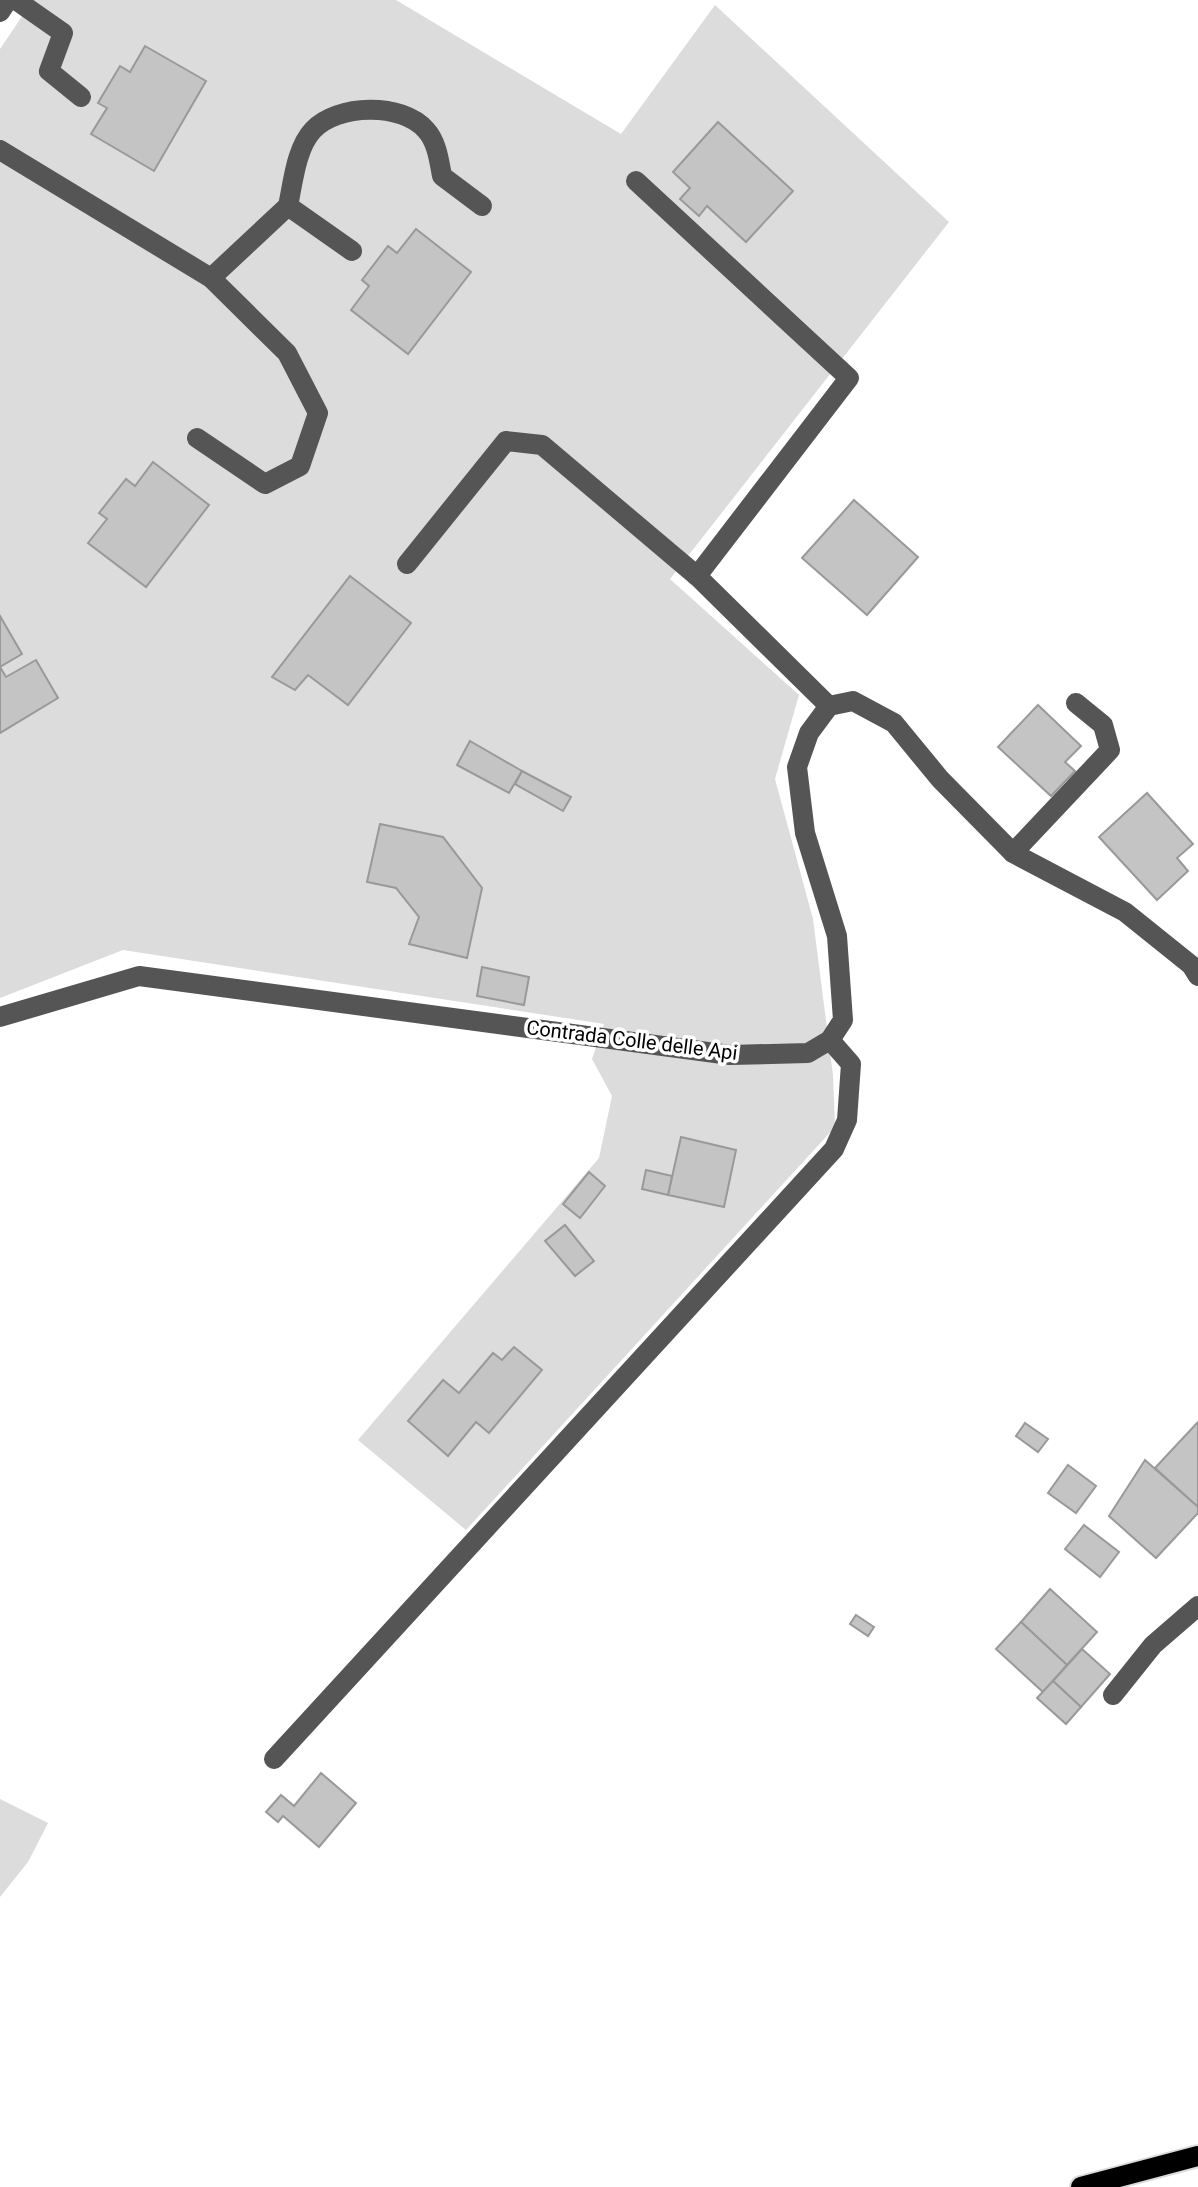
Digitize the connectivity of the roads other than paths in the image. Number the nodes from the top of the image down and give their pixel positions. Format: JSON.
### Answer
{"nodes":[{"id":1,"x":8,"y":0,"type":"edge"},
{"id":2,"x":16,"y":0,"type":"edge"},
{"id":3,"x":0,"y":12,"type":"edge"},
{"id":4,"x":81,"y":97,"type":"dead end"},
{"id":5,"x":0,"y":150,"type":"edge"},
{"id":6,"x":636,"y":181,"type":"dead end"},
{"id":7,"x":288,"y":206,"type":"junction"},
{"id":8,"x":482,"y":206,"type":"dead end"},
{"id":9,"x":352,"y":251,"type":"dead end"},
{"id":10,"x":211,"y":278,"type":"junction"},
{"id":11,"x":197,"y":438,"type":"dead end"},
{"id":12,"x":407,"y":564,"type":"dead end"},
{"id":13,"x":697,"y":576,"type":"junction"},
{"id":14,"x":1076,"y":703,"type":"dead end"},
{"id":15,"x":829,"y":706,"type":"junction"},
{"id":16,"x":1013,"y":853,"type":"junction"},
{"id":17,"x":1198,"y":976,"type":"edge"},
{"id":18,"x":0,"y":1017,"type":"edge"},
{"id":19,"x":830,"y":1040,"type":"junction"},
{"id":20,"x":1198,"y":1606,"type":"edge"},
{"id":21,"x":1113,"y":1695,"type":"dead end"},
{"id":22,"x":274,"y":1759,"type":"dead end"},
{"id":23,"x":1198,"y":2156,"type":"edge"},
{"id":24,"x":1081,"y":2187,"type":"edge"}],
"edges":[{"from":1,"to":3,"type":"street"},
{"from":2,"to":4,"type":"street"},
{"from":5,"to":10,"type":"street"},
{"from":6,"to":13,"type":"street"},
{"from":7,"to":8,"type":"street"},
{"from":7,"to":9,"type":"street"},
{"from":7,"to":10,"type":"street"},
{"from":10,"to":11,"type":"street"},
{"from":12,"to":13,"type":"street"},
{"from":13,"to":15,"type":"street"},
{"from":14,"to":16,"type":"street"},
{"from":15,"to":16,"type":"street"},
{"from":15,"to":19,"type":"street"},
{"from":16,"to":17,"type":"street"},
{"from":18,"to":19,"type":"street","name":"Contrada Colle delle Api"},
{"from":19,"to":22,"type":"street"},
{"from":20,"to":21,"type":"street"},
{"from":23,"to":24,"type":"main road"}]}
